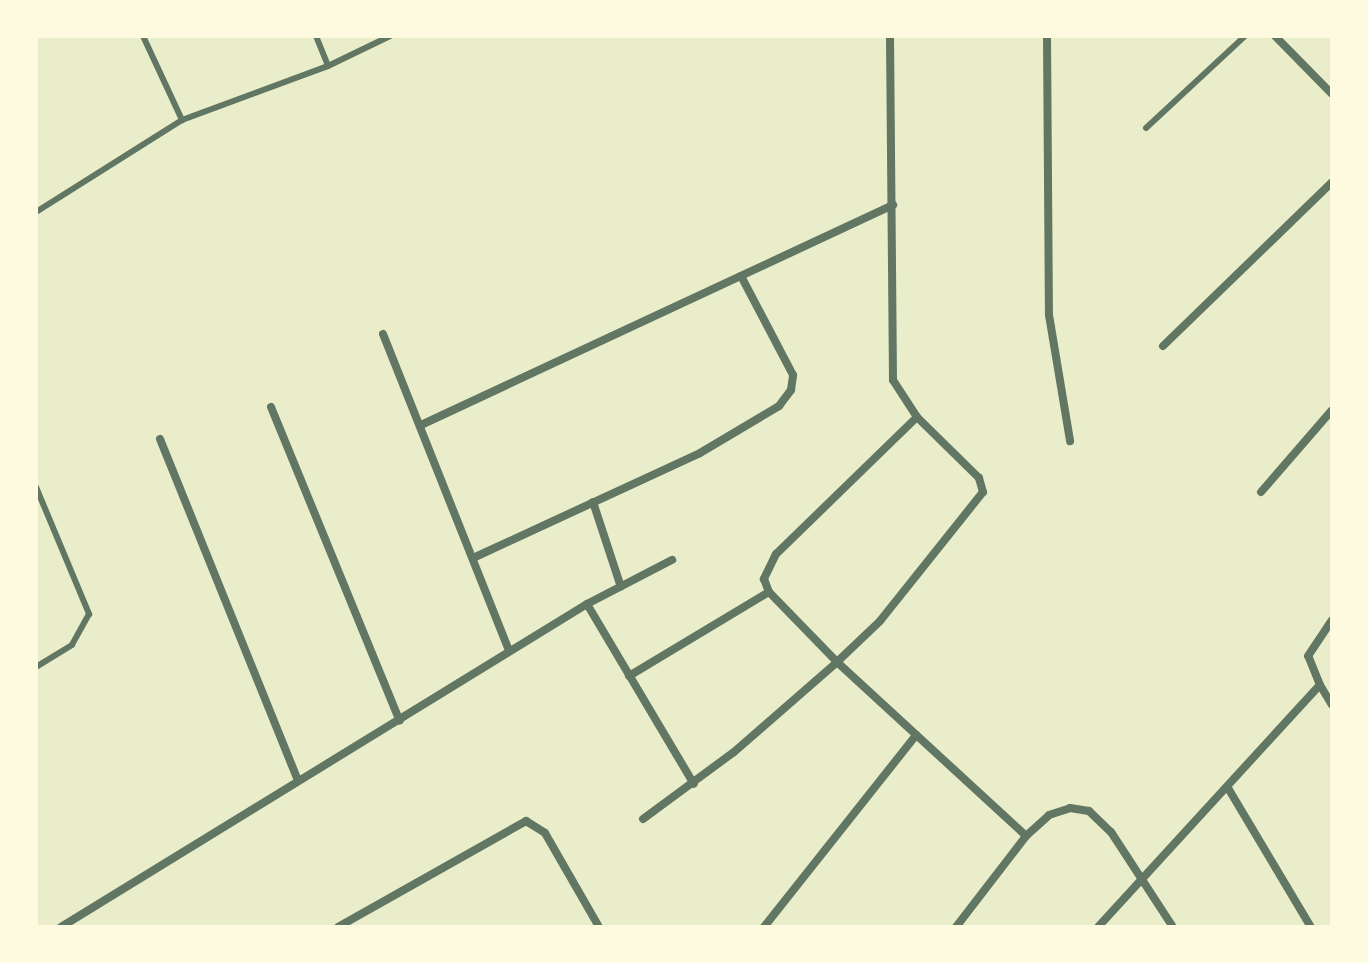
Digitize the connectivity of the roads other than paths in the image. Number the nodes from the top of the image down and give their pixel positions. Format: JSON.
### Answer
{"nodes":[{"id":1,"x":143,"y":36,"type":"edge"},
{"id":2,"x":316,"y":36,"type":"edge"},
{"id":3,"x":390,"y":36,"type":"edge"},
{"id":4,"x":890,"y":36,"type":"edge"},
{"id":5,"x":1047,"y":36,"type":"edge"},
{"id":6,"x":1245,"y":36,"type":"edge"},
{"id":7,"x":1275,"y":36,"type":"edge"},
{"id":8,"x":328,"y":66,"type":"junction"},
{"id":9,"x":1332,"y":94,"type":"edge"},
{"id":10,"x":182,"y":120,"type":"junction"},
{"id":11,"x":1146,"y":128,"type":"dead end"},
{"id":12,"x":1332,"y":182,"type":"edge"},
{"id":13,"x":893,"y":205,"type":"junction"},
{"id":14,"x":36,"y":212,"type":"edge"},
{"id":15,"x":741,"y":276,"type":"junction"},
{"id":16,"x":383,"y":334,"type":"dead end"},
{"id":17,"x":1163,"y":346,"type":"dead end"},
{"id":18,"x":271,"y":407,"type":"dead end"},
{"id":19,"x":1332,"y":410,"type":"edge"},
{"id":20,"x":917,"y":417,"type":"junction"},
{"id":21,"x":421,"y":425,"type":"junction"},
{"id":22,"x":160,"y":439,"type":"dead end"},
{"id":23,"x":1070,"y":441,"type":"dead end"},
{"id":24,"x":36,"y":487,"type":"edge"},
{"id":25,"x":1261,"y":492,"type":"dead end"},
{"id":26,"x":38,"y":498,"type":"edge"},
{"id":27,"x":593,"y":502,"type":"junction"},
{"id":28,"x":473,"y":558,"type":"junction"},
{"id":29,"x":672,"y":560,"type":"dead end"},
{"id":30,"x":621,"y":587,"type":"junction"},
{"id":31,"x":769,"y":592,"type":"junction"},
{"id":32,"x":587,"y":604,"type":"junction"},
{"id":33,"x":1332,"y":620,"type":"edge"},
{"id":34,"x":509,"y":651,"type":"junction"},
{"id":35,"x":837,"y":662,"type":"junction"},
{"id":36,"x":36,"y":667,"type":"edge"},
{"id":37,"x":629,"y":676,"type":"junction"},
{"id":38,"x":1320,"y":685,"type":"junction"},
{"id":39,"x":1332,"y":705,"type":"edge"},
{"id":40,"x":400,"y":721,"type":"junction"},
{"id":41,"x":916,"y":735,"type":"junction"},
{"id":42,"x":298,"y":780,"type":"junction"},
{"id":43,"x":694,"y":784,"type":"junction"},
{"id":44,"x":1228,"y":788,"type":"junction"},
{"id":45,"x":643,"y":819,"type":"dead end"},
{"id":46,"x":1026,"y":836,"type":"junction"},
{"id":47,"x":1142,"y":875,"type":"junction"},
{"id":48,"x":594,"y":926,"type":"edge"},
{"id":49,"x":61,"y":927,"type":"edge"},
{"id":50,"x":338,"y":927,"type":"edge"},
{"id":51,"x":764,"y":927,"type":"edge"},
{"id":52,"x":956,"y":927,"type":"edge"},
{"id":53,"x":1098,"y":927,"type":"edge"},
{"id":54,"x":1173,"y":927,"type":"edge"},
{"id":55,"x":1311,"y":927,"type":"edge"}],
"edges":[{"from":1,"to":10,"type":"lane"},
{"from":2,"to":8,"type":"lane"},
{"from":3,"to":8,"type":"lane"},
{"from":4,"to":13,"type":"street"},
{"from":5,"to":23,"type":"street"},
{"from":6,"to":11,"type":"lane"},
{"from":7,"to":9,"type":"street"},
{"from":8,"to":10,"type":"lane"},
{"from":10,"to":14,"type":"lane"},
{"from":12,"to":17,"type":"street"},
{"from":13,"to":15,"type":"street"},
{"from":13,"to":20,"type":"street"},
{"from":15,"to":21,"type":"street"},
{"from":15,"to":27,"type":"street"},
{"from":16,"to":21,"type":"street"},
{"from":18,"to":40,"type":"street"},
{"from":19,"to":25,"type":"street"},
{"from":20,"to":31,"type":"street"},
{"from":20,"to":35,"type":"street"},
{"from":21,"to":28,"type":"street"},
{"from":22,"to":42,"type":"street"},
{"from":24,"to":26,"type":"lane"},
{"from":26,"to":36,"type":"lane"},
{"from":27,"to":28,"type":"street"},
{"from":27,"to":30,"type":"street"},
{"from":28,"to":34,"type":"street"},
{"from":29,"to":30,"type":"street"},
{"from":30,"to":32,"type":"street"},
{"from":31,"to":35,"type":"street"},
{"from":31,"to":37,"type":"street"},
{"from":32,"to":34,"type":"street"},
{"from":32,"to":37,"type":"street"},
{"from":33,"to":38,"type":"street"},
{"from":34,"to":40,"type":"street"},
{"from":35,"to":41,"type":"street"},
{"from":35,"to":43,"type":"street"},
{"from":37,"to":43,"type":"street"},
{"from":38,"to":39,"type":"street"},
{"from":38,"to":44,"type":"street"},
{"from":40,"to":42,"type":"street"},
{"from":41,"to":46,"type":"street"},
{"from":41,"to":51,"type":"street"},
{"from":42,"to":49,"type":"street"},
{"from":43,"to":45,"type":"street"},
{"from":44,"to":47,"type":"street"},
{"from":44,"to":55,"type":"street"},
{"from":46,"to":47,"type":"street"},
{"from":46,"to":52,"type":"street"},
{"from":47,"to":53,"type":"street"},
{"from":47,"to":54,"type":"street"},
{"from":48,"to":50,"type":"street"}]}
